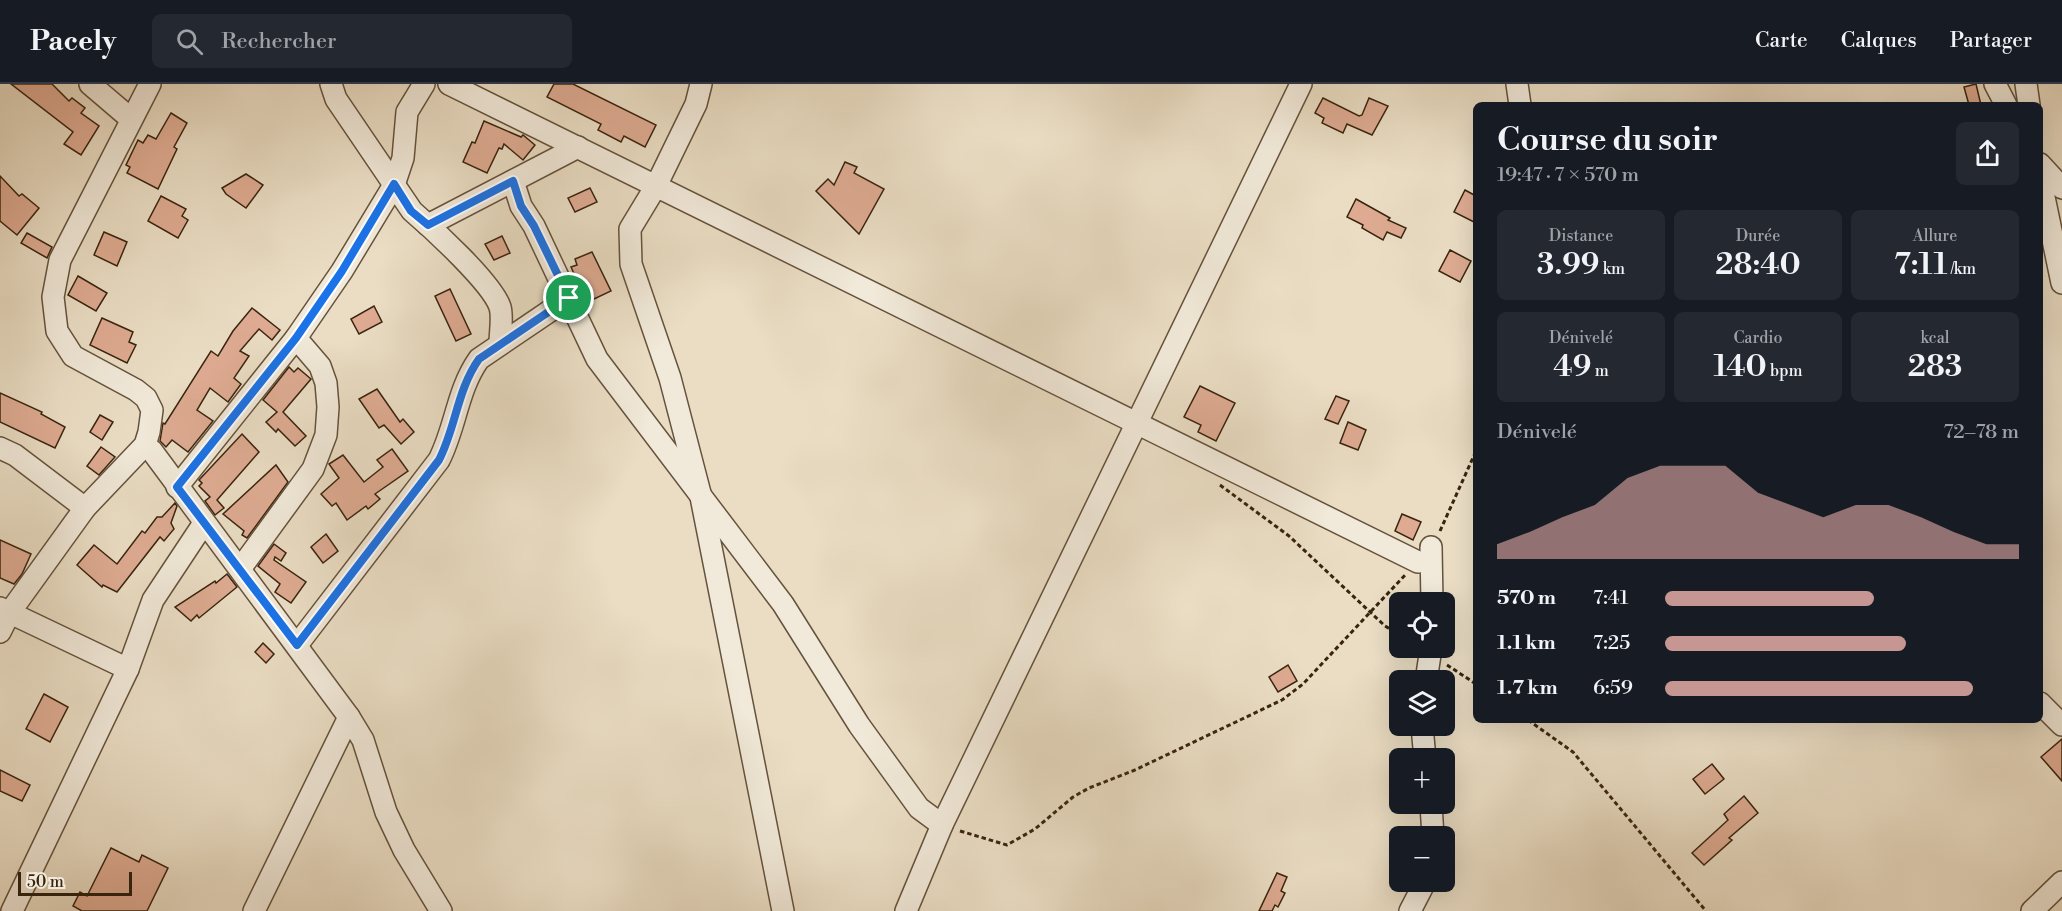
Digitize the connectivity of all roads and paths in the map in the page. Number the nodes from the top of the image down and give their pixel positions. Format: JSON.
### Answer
{"nodes":[{"id":1,"x":90,"y":84,"type":"edge"},
{"id":2,"x":150,"y":84,"type":"edge"},
{"id":3,"x":331,"y":84,"type":"edge"},
{"id":4,"x":424,"y":84,"type":"edge"},
{"id":5,"x":449,"y":84,"type":"edge"},
{"id":6,"x":700,"y":84,"type":"edge"},
{"id":7,"x":1301,"y":84,"type":"edge"},
{"id":8,"x":1517,"y":84,"type":"edge"},
{"id":9,"x":1995,"y":84,"type":"edge"},
{"id":10,"x":2026,"y":84,"type":"edge"},
{"id":11,"x":1520,"y":102,"type":"edge"},
{"id":12,"x":2004,"y":102,"type":"edge"},
{"id":13,"x":2029,"y":102,"type":"edge"},
{"id":14,"x":131,"y":119,"type":"junction"},
{"id":15,"x":578,"y":147,"type":"junction"},
{"id":16,"x":2043,"y":167,"type":"edge"},
{"id":17,"x":513,"y":181,"type":"junction"},
{"id":18,"x":394,"y":184,"type":"junction"},
{"id":19,"x":656,"y":186,"type":"junction"},
{"id":20,"x":2062,"y":188,"type":"edge"},
{"id":21,"x":2043,"y":192,"type":"edge"},
{"id":22,"x":428,"y":225,"type":"junction"},
{"id":23,"x":2062,"y":283,"type":"edge"},
{"id":24,"x":569,"y":298,"type":"junction"},
{"id":25,"x":296,"y":338,"type":"junction"},
{"id":26,"x":500,"y":344,"type":"junction"},
{"id":27,"x":1137,"y":424,"type":"junction"},
{"id":28,"x":145,"y":446,"type":"junction"},
{"id":29,"x":0,"y":448,"type":"edge"},
{"id":30,"x":1473,"y":457,"type":"edge"},
{"id":31,"x":1213,"y":480,"type":"dead end"},
{"id":32,"x":177,"y":487,"type":"junction"},
{"id":33,"x":701,"y":497,"type":"junction"},
{"id":34,"x":85,"y":508,"type":"junction"},
{"id":35,"x":204,"y":523,"type":"junction"},
{"id":36,"x":1424,"y":554,"type":"junction"},
{"id":37,"x":240,"y":568,"type":"junction"},
{"id":38,"x":1430,"y":592,"type":"edge"},
{"id":39,"x":5,"y":610,"type":"edge"},
{"id":40,"x":1371,"y":612,"type":"junction"},
{"id":41,"x":1389,"y":628,"type":"edge"},
{"id":42,"x":0,"y":632,"type":"edge"},
{"id":43,"x":297,"y":645,"type":"junction"},
{"id":44,"x":1441,"y":658,"type":"edge"},
{"id":45,"x":128,"y":669,"type":"junction"},
{"id":46,"x":1473,"y":682,"type":"edge"},
{"id":47,"x":2043,"y":706,"type":"edge"},
{"id":48,"x":350,"y":717,"type":"junction"},
{"id":49,"x":1532,"y":723,"type":"edge"},
{"id":50,"x":2062,"y":724,"type":"edge"},
{"id":51,"x":942,"y":825,"type":"junction"},
{"id":52,"x":2062,"y":882,"type":"edge"},
{"id":53,"x":1420,"y":892,"type":"edge"},
{"id":54,"x":12,"y":911,"type":"edge"},
{"id":55,"x":254,"y":911,"type":"edge"},
{"id":56,"x":441,"y":911,"type":"edge"},
{"id":57,"x":783,"y":911,"type":"edge"},
{"id":58,"x":906,"y":911,"type":"edge"},
{"id":59,"x":1410,"y":911,"type":"edge"},
{"id":60,"x":1706,"y":911,"type":"edge"},
{"id":61,"x":2032,"y":911,"type":"edge"}],
"edges":[{"from":1,"to":14,"type":"street"},
{"from":2,"to":14,"type":"street"},
{"from":3,"to":18,"type":"street"},
{"from":4,"to":18,"type":"street"},
{"from":5,"to":15,"type":"street"},
{"from":6,"to":19,"type":"street"},
{"from":7,"to":27,"type":"street"},
{"from":8,"to":11,"type":"street"},
{"from":9,"to":12,"type":"street"},
{"from":10,"to":13,"type":"street"},
{"from":14,"to":28,"type":"street"},
{"from":15,"to":17,"type":"street"},
{"from":15,"to":19,"type":"street"},
{"from":16,"to":20,"type":"street"},
{"from":17,"to":22,"type":"street"},
{"from":17,"to":24,"type":"street"},
{"from":18,"to":22,"type":"street"},
{"from":18,"to":25,"type":"street"},
{"from":19,"to":27,"type":"street"},
{"from":19,"to":33,"type":"street"},
{"from":21,"to":23,"type":"street"},
{"from":22,"to":26,"type":"street"},
{"from":24,"to":26,"type":"street"},
{"from":24,"to":33,"type":"street"},
{"from":25,"to":32,"type":"street"},
{"from":25,"to":37,"type":"street"},
{"from":26,"to":43,"type":"street"},
{"from":27,"to":36,"type":"street"},
{"from":27,"to":51,"type":"street"},
{"from":28,"to":32,"type":"street"},
{"from":28,"to":34,"type":"street"},
{"from":29,"to":34,"type":"street"},
{"from":30,"to":36,"type":"path"},
{"from":31,"to":40,"type":"path"},
{"from":32,"to":35,"type":"street"},
{"from":33,"to":51,"type":"street"},
{"from":33,"to":57,"type":"street"},
{"from":34,"to":39,"type":"street"},
{"from":35,"to":37,"type":"street"},
{"from":35,"to":45,"type":"street"},
{"from":36,"to":38,"type":"street"},
{"from":36,"to":40,"type":"path"},
{"from":37,"to":43,"type":"street"},
{"from":39,"to":42,"type":"street"},
{"from":39,"to":45,"type":"street"},
{"from":40,"to":41,"type":"path"},
{"from":40,"to":51,"type":"path"},
{"from":43,"to":48,"type":"street"},
{"from":44,"to":46,"type":"path"},
{"from":45,"to":54,"type":"street"},
{"from":47,"to":50,"type":"street"},
{"from":48,"to":55,"type":"street"},
{"from":48,"to":56,"type":"street"},
{"from":49,"to":60,"type":"path"},
{"from":51,"to":58,"type":"street"},
{"from":52,"to":61,"type":"street"},
{"from":53,"to":59,"type":"street"}]}
